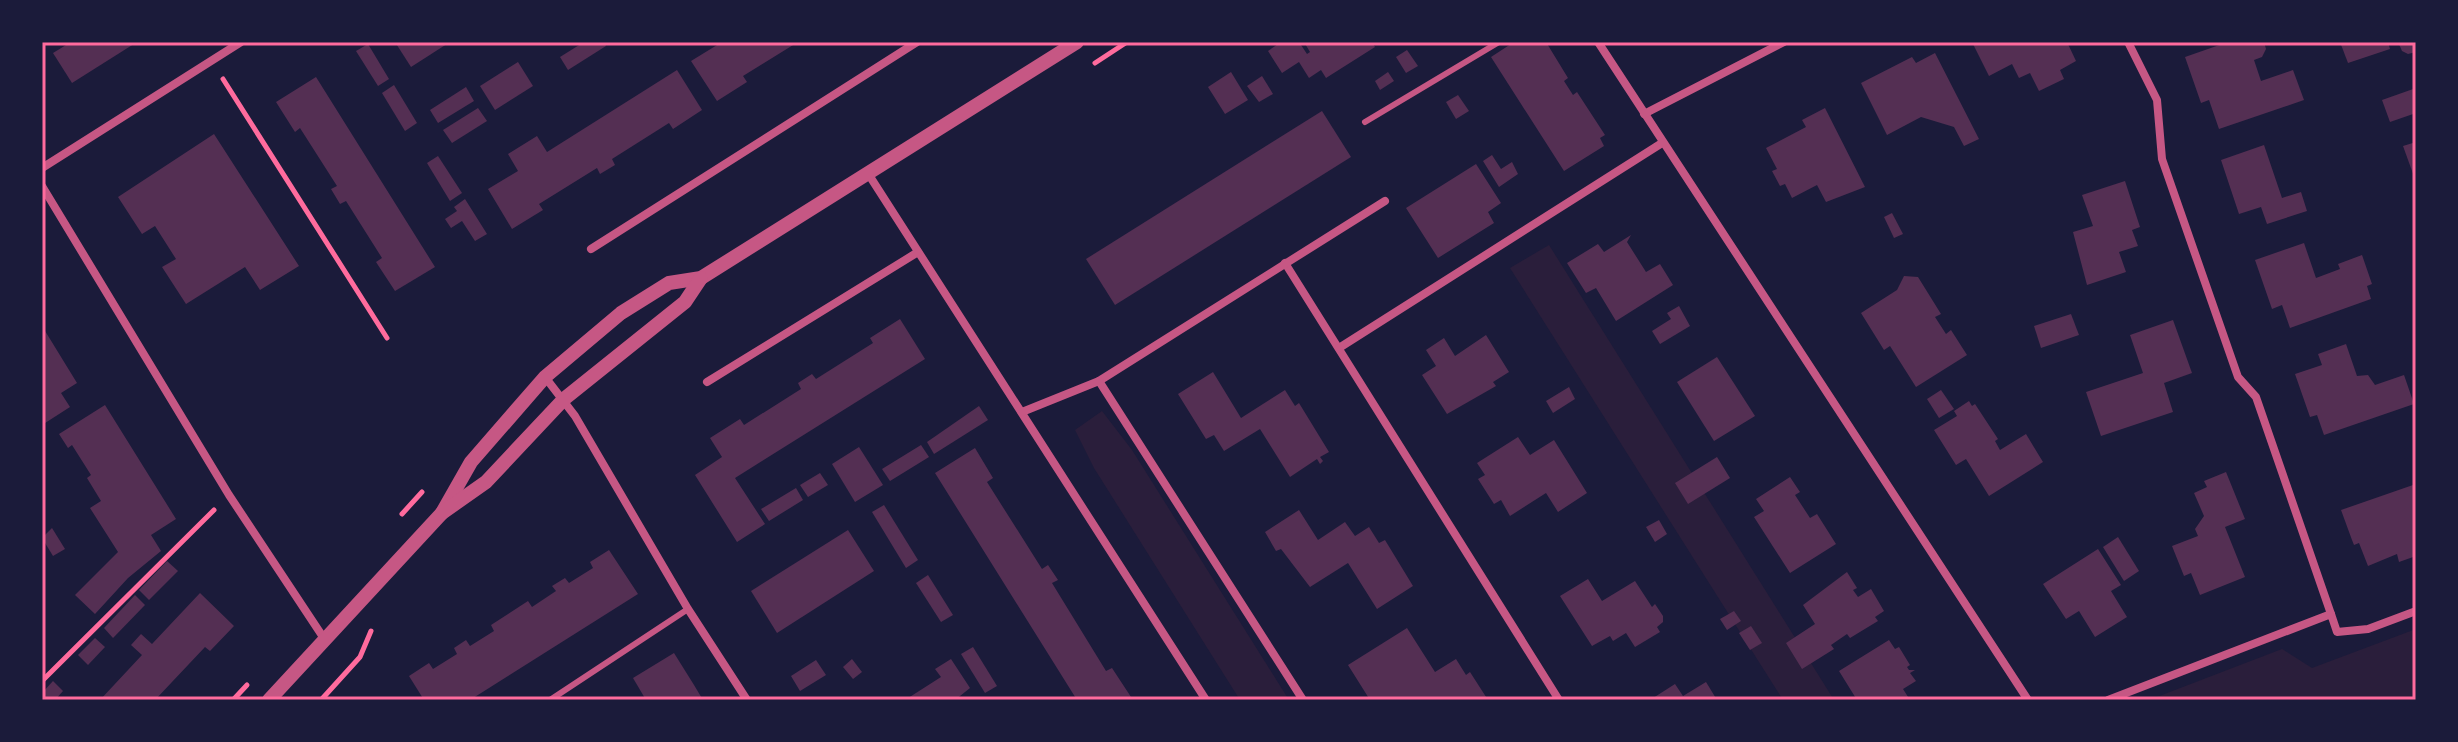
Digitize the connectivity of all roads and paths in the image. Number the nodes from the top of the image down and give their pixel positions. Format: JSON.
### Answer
{"nodes":[{"id":1,"x":241,"y":42,"type":"edge"},
{"id":2,"x":917,"y":42,"type":"edge"},
{"id":3,"x":1077,"y":42,"type":"edge"},
{"id":4,"x":1499,"y":42,"type":"edge"},
{"id":5,"x":1598,"y":42,"type":"edge"},
{"id":6,"x":1784,"y":42,"type":"edge"},
{"id":7,"x":2128,"y":42,"type":"edge"},
{"id":8,"x":1125,"y":43,"type":"edge"},
{"id":9,"x":211,"y":61,"type":"junction"},
{"id":10,"x":1084,"y":70,"type":"dead end"},
{"id":11,"x":1644,"y":114,"type":"junction"},
{"id":12,"x":1365,"y":122,"type":"dead end"},
{"id":13,"x":1662,"y":143,"type":"junction"},
{"id":14,"x":42,"y":168,"type":"edge"},
{"id":15,"x":869,"y":175,"type":"junction"},
{"id":16,"x":42,"y":186,"type":"edge"},
{"id":17,"x":1385,"y":201,"type":"dead end"},
{"id":18,"x":591,"y":249,"type":"dead end"},
{"id":19,"x":918,"y":252,"type":"junction"},
{"id":20,"x":1285,"y":263,"type":"junction"},
{"id":21,"x":701,"y":278,"type":"junction"},
{"id":22,"x":387,"y":338,"type":"dead end"},
{"id":23,"x":1339,"y":348,"type":"junction"},
{"id":24,"x":545,"y":377,"type":"junction"},
{"id":25,"x":1099,"y":381,"type":"junction"},
{"id":26,"x":707,"y":382,"type":"dead end"},
{"id":27,"x":564,"y":399,"type":"junction"},
{"id":28,"x":1022,"y":412,"type":"junction"},
{"id":29,"x":229,"y":495,"type":"junction"},
{"id":30,"x":442,"y":513,"type":"junction"},
{"id":31,"x":688,"y":609,"type":"junction"},
{"id":32,"x":2416,"y":611,"type":"edge"},
{"id":33,"x":2331,"y":614,"type":"junction"},
{"id":34,"x":375,"y":624,"type":"dead end"},
{"id":35,"x":325,"y":640,"type":"junction"},
{"id":36,"x":42,"y":681,"type":"edge"},
{"id":37,"x":269,"y":700,"type":"edge"},
{"id":38,"x":321,"y":700,"type":"edge"},
{"id":39,"x":550,"y":700,"type":"edge"},
{"id":40,"x":747,"y":700,"type":"edge"},
{"id":41,"x":1206,"y":700,"type":"edge"},
{"id":42,"x":1303,"y":700,"type":"edge"},
{"id":43,"x":1559,"y":700,"type":"edge"},
{"id":44,"x":2028,"y":700,"type":"edge"},
{"id":45,"x":2108,"y":700,"type":"edge"}],
"edges":[{"from":1,"to":9,"type":"street"},
{"from":2,"to":18,"type":"street"},
{"from":3,"to":15,"type":"street"},
{"from":4,"to":12,"type":"lane"},
{"from":5,"to":11,"type":"street"},
{"from":6,"to":11,"type":"street"},
{"from":7,"to":33,"type":"street"},
{"from":8,"to":10,"type":"path"},
{"from":9,"to":14,"type":"street"},
{"from":9,"to":22,"type":"path"},
{"from":11,"to":13,"type":"street"},
{"from":13,"to":23,"type":"street"},
{"from":13,"to":44,"type":"street"},
{"from":15,"to":19,"type":"street"},
{"from":15,"to":21,"type":"street"},
{"from":16,"to":29,"type":"street"},
{"from":17,"to":20,"type":"street"},
{"from":19,"to":26,"type":"street"},
{"from":19,"to":28,"type":"street"},
{"from":20,"to":23,"type":"street"},
{"from":20,"to":25,"type":"street"},
{"from":21,"to":24,"type":"street"},
{"from":21,"to":27,"type":"street"},
{"from":23,"to":43,"type":"street"},
{"from":24,"to":27,"type":"street"},
{"from":24,"to":30,"type":"street"},
{"from":25,"to":28,"type":"street"},
{"from":25,"to":42,"type":"street"},
{"from":27,"to":30,"type":"street"},
{"from":27,"to":31,"type":"street"},
{"from":28,"to":41,"type":"street"},
{"from":29,"to":35,"type":"street"},
{"from":29,"to":36,"type":"path"},
{"from":30,"to":35,"type":"street"},
{"from":31,"to":39,"type":"lane"},
{"from":31,"to":40,"type":"street"},
{"from":32,"to":33,"type":"street"},
{"from":33,"to":45,"type":"street"},
{"from":34,"to":38,"type":"path"},
{"from":35,"to":37,"type":"street"}]}
